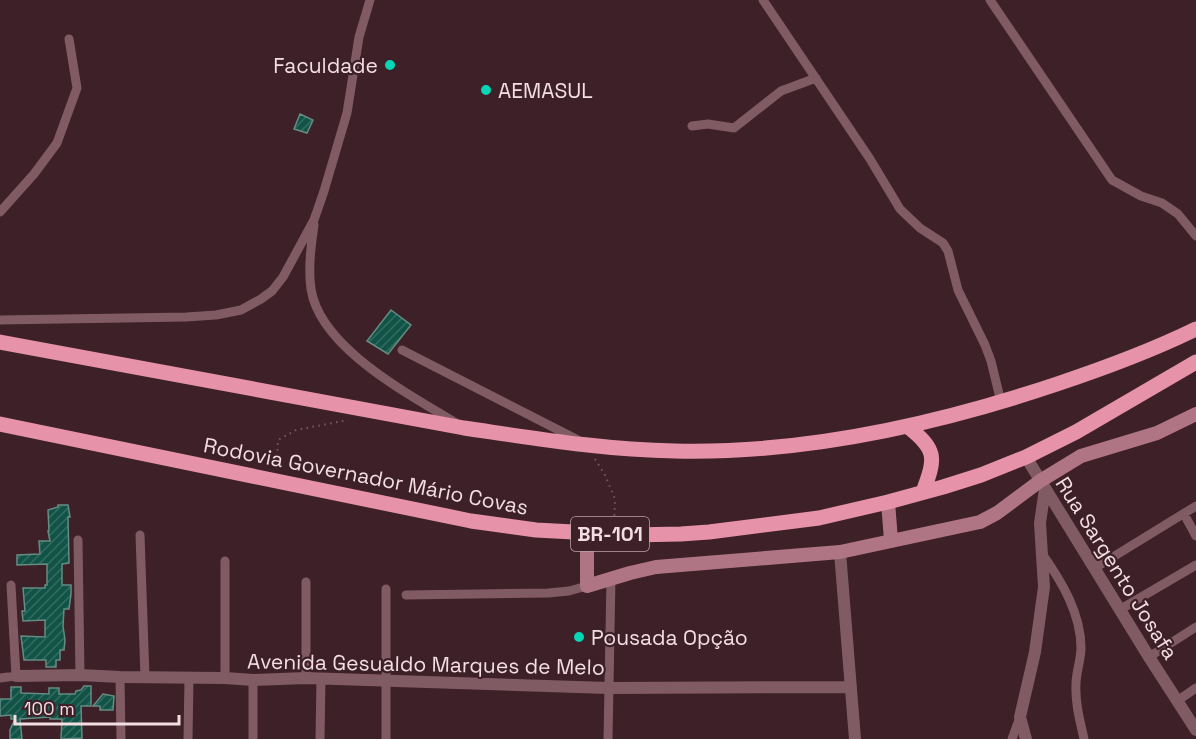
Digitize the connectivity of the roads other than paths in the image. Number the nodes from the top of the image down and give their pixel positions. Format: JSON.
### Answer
{"nodes":[{"id":1,"x":370,"y":0,"type":"edge"},
{"id":2,"x":764,"y":0,"type":"edge"},
{"id":3,"x":990,"y":0,"type":"edge"},
{"id":4,"x":69,"y":39,"type":"dead end"},
{"id":5,"x":816,"y":78,"type":"junction"},
{"id":6,"x":692,"y":126,"type":"dead end"},
{"id":7,"x":0,"y":212,"type":"edge"},
{"id":8,"x":314,"y":220,"type":"junction"},
{"id":9,"x":1196,"y":236,"type":"edge"},
{"id":10,"x":0,"y":320,"type":"edge"},
{"id":11,"x":1196,"y":329,"type":"edge"},
{"id":12,"x":0,"y":342,"type":"edge"},
{"id":13,"x":402,"y":350,"type":"dead end"},
{"id":14,"x":1196,"y":362,"type":"edge"},
{"id":15,"x":1000,"y":402,"type":"junction"},
{"id":16,"x":1196,"y":414,"type":"edge"},
{"id":17,"x":0,"y":424,"type":"edge"},
{"id":18,"x":907,"y":426,"type":"junction"},
{"id":19,"x":464,"y":428,"type":"junction"},
{"id":20,"x":585,"y":444,"type":"junction"},
{"id":21,"x":1026,"y":457,"type":"junction"},
{"id":22,"x":1042,"y":485,"type":"junction"},
{"id":23,"x":923,"y":492,"type":"junction"},
{"id":24,"x":888,"y":502,"type":"junction"},
{"id":25,"x":1196,"y":506,"type":"edge"},
{"id":26,"x":1184,"y":514,"type":"junction"},
{"id":27,"x":587,"y":533,"type":"junction"},
{"id":28,"x":140,"y":535,"type":"dead end"},
{"id":29,"x":1196,"y":536,"type":"edge"},
{"id":30,"x":78,"y":540,"type":"dead end"},
{"id":31,"x":891,"y":540,"type":"junction"},
{"id":32,"x":840,"y":552,"type":"junction"},
{"id":33,"x":1043,"y":555,"type":"junction"},
{"id":34,"x":225,"y":561,"type":"dead end"},
{"id":35,"x":1196,"y":565,"type":"edge"},
{"id":36,"x":1095,"y":568,"type":"junction"},
{"id":37,"x":611,"y":578,"type":"junction"},
{"id":38,"x":306,"y":582,"type":"dead end"},
{"id":39,"x":11,"y":585,"type":"dead end"},
{"id":40,"x":587,"y":586,"type":"junction"},
{"id":41,"x":387,"y":589,"type":"dead end"},
{"id":42,"x":406,"y":595,"type":"dead end"},
{"id":43,"x":1120,"y":609,"type":"junction"},
{"id":44,"x":1196,"y":627,"type":"edge"},
{"id":45,"x":1149,"y":657,"type":"junction"},
{"id":46,"x":80,"y":675,"type":"junction"},
{"id":47,"x":16,"y":676,"type":"junction"},
{"id":48,"x":120,"y":677,"type":"junction"},
{"id":49,"x":145,"y":677,"type":"junction"},
{"id":50,"x":0,"y":678,"type":"edge"},
{"id":51,"x":189,"y":678,"type":"junction"},
{"id":52,"x":225,"y":678,"type":"junction"},
{"id":53,"x":306,"y":678,"type":"junction"},
{"id":54,"x":253,"y":680,"type":"junction"},
{"id":55,"x":321,"y":680,"type":"junction"},
{"id":56,"x":386,"y":680,"type":"junction"},
{"id":57,"x":851,"y":687,"type":"junction"},
{"id":58,"x":608,"y":688,"type":"junction"},
{"id":59,"x":1196,"y":688,"type":"edge"},
{"id":60,"x":1178,"y":701,"type":"junction"},
{"id":61,"x":1020,"y":717,"type":"junction"},
{"id":62,"x":1196,"y":730,"type":"edge"},
{"id":63,"x":121,"y":739,"type":"edge"},
{"id":64,"x":188,"y":739,"type":"edge"},
{"id":65,"x":253,"y":739,"type":"edge"},
{"id":66,"x":320,"y":739,"type":"edge"},
{"id":67,"x":386,"y":739,"type":"edge"},
{"id":68,"x":608,"y":739,"type":"edge"},
{"id":69,"x":855,"y":739,"type":"edge"},
{"id":70,"x":1012,"y":739,"type":"edge"},
{"id":71,"x":1026,"y":739,"type":"edge"},
{"id":72,"x":1084,"y":739,"type":"edge"}],
"edges":[{"from":1,"to":8,"type":"street"},
{"from":2,"to":5,"type":"street"},
{"from":3,"to":9,"type":"street"},
{"from":4,"to":7,"type":"street"},
{"from":5,"to":6,"type":"street"},
{"from":5,"to":15,"type":"street"},
{"from":8,"to":10,"type":"street"},
{"from":8,"to":19,"type":"street"},
{"from":11,"to":15,"type":"highway"},
{"from":12,"to":19,"type":"highway"},
{"from":13,"to":20,"type":"street"},
{"from":14,"to":21,"type":"highway","name":"Rodovia Governador Mário Covas","number":"BR-101"},
{"from":15,"to":18,"type":"highway"},
{"from":16,"to":22,"type":"main road"},
{"from":17,"to":27,"type":"highway","name":"Rodovia Governador Mário Covas","number":"BR-101"},
{"from":18,"to":20,"type":"highway"},
{"from":18,"to":23,"type":"highway"},
{"from":19,"to":20,"type":"highway"},
{"from":21,"to":22,"type":"street","name":"Rua Sargento Josafa"},
{"from":21,"to":23,"type":"highway","name":"Rodovia Governador Mário Covas","number":"BR-101"},
{"from":22,"to":31,"type":"main road"},
{"from":22,"to":33,"type":"street"},
{"from":22,"to":36,"type":"street","name":"Rua Sargento Josafa"},
{"from":23,"to":24,"type":"highway","name":"Rodovia Governador Mário Covas","number":"BR-101"},
{"from":24,"to":27,"type":"highway","name":"Rodovia Governador Mário Covas","number":"BR-101"},
{"from":24,"to":31,"type":"main road"},
{"from":25,"to":26,"type":"street"},
{"from":26,"to":29,"type":"street"},
{"from":26,"to":36,"type":"street"},
{"from":27,"to":40,"type":"main road"},
{"from":28,"to":49,"type":"street"},
{"from":30,"to":46,"type":"street"},
{"from":31,"to":32,"type":"main road"},
{"from":32,"to":37,"type":"main road"},
{"from":32,"to":57,"type":"street"},
{"from":33,"to":61,"type":"street"},
{"from":33,"to":72,"type":"street"},
{"from":34,"to":52,"type":"street"},
{"from":35,"to":43,"type":"street"},
{"from":36,"to":43,"type":"street","name":"Rua Sargento Josafa"},
{"from":37,"to":40,"type":"main road"},
{"from":37,"to":58,"type":"street"},
{"from":38,"to":53,"type":"street"},
{"from":39,"to":47,"type":"street"},
{"from":40,"to":42,"type":"street"},
{"from":41,"to":56,"type":"street"},
{"from":43,"to":45,"type":"street","name":"Rua Sargento Josafa"},
{"from":44,"to":45,"type":"street"},
{"from":45,"to":60,"type":"street","name":"Rua Sargento Josafa"},
{"from":46,"to":47,"type":"street","name":"Avenida Gesualdo Marques de Melo"},
{"from":46,"to":48,"type":"street","name":"Avenida Gesualdo Marques de Melo"},
{"from":47,"to":50,"type":"street","name":"Avenida Gesualdo Marques de Melo"},
{"from":48,"to":49,"type":"street","name":"Avenida Gesualdo Marques de Melo"},
{"from":48,"to":63,"type":"street"},
{"from":49,"to":51,"type":"street","name":"Avenida Gesualdo Marques de Melo"},
{"from":51,"to":52,"type":"street","name":"Avenida Gesualdo Marques de Melo"},
{"from":51,"to":64,"type":"street"},
{"from":52,"to":54,"type":"street","name":"Avenida Gesualdo Marques de Melo"},
{"from":53,"to":54,"type":"street","name":"Avenida Gesualdo Marques de Melo"},
{"from":53,"to":55,"type":"street","name":"Avenida Gesualdo Marques de Melo"},
{"from":54,"to":65,"type":"street"},
{"from":55,"to":56,"type":"street","name":"Avenida Gesualdo Marques de Melo"},
{"from":55,"to":66,"type":"street"},
{"from":56,"to":58,"type":"street","name":"Avenida Gesualdo Marques de Melo"},
{"from":56,"to":67,"type":"street"},
{"from":57,"to":58,"type":"street","name":"Avenida Gesualdo Marques de Melo"},
{"from":57,"to":69,"type":"street"},
{"from":58,"to":68,"type":"street"},
{"from":59,"to":60,"type":"street"},
{"from":60,"to":62,"type":"street","name":"Rua Sargento Josafa"},
{"from":61,"to":70,"type":"street"},
{"from":61,"to":71,"type":"street"}]}
